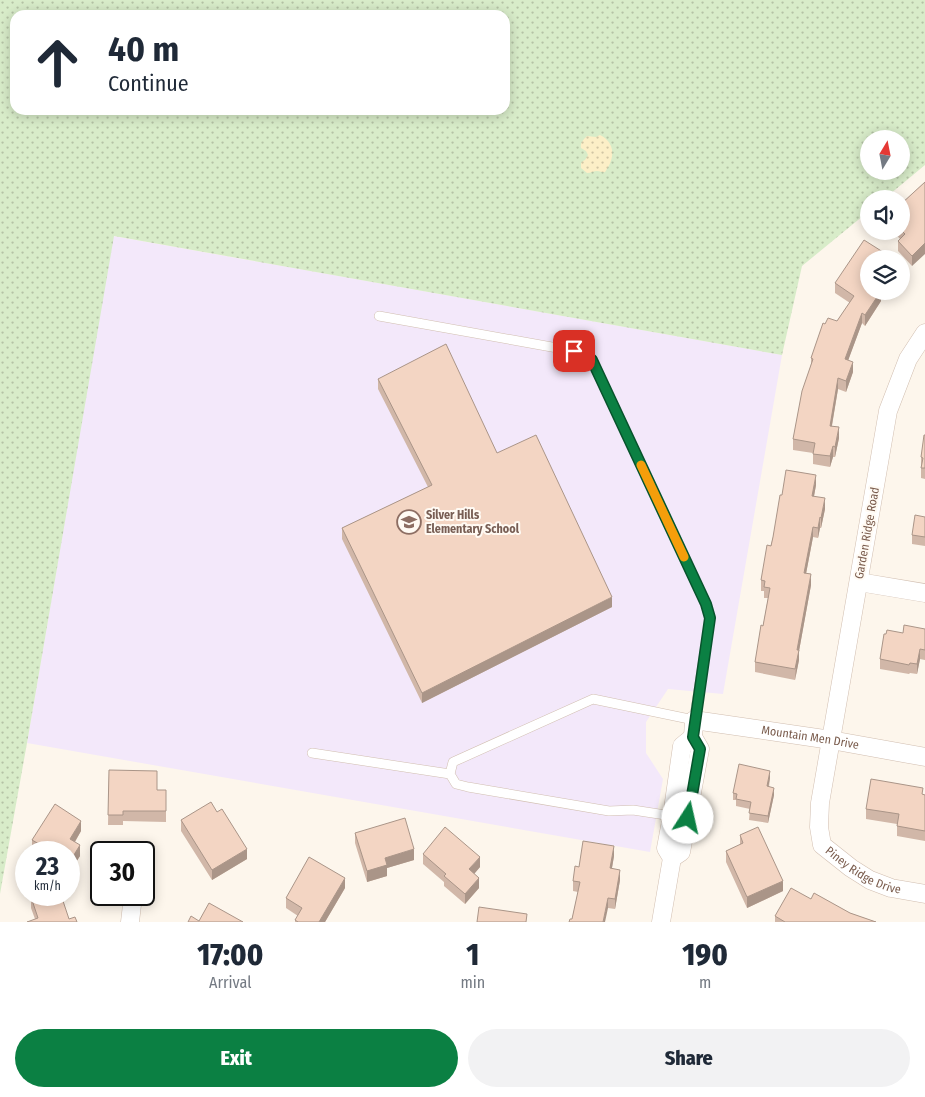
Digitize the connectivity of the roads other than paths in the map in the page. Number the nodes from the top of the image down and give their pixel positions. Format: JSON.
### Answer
{"nodes":[{"id":1,"x":379,"y":316,"type":"dead end"},
{"id":2,"x":925,"y":333,"type":"edge"},
{"id":3,"x":859,"y":582,"type":"junction"},
{"id":4,"x":925,"y":594,"type":"edge"},
{"id":5,"x":694,"y":728,"type":"junction"},
{"id":6,"x":831,"y":740,"type":"junction"},
{"id":7,"x":312,"y":753,"type":"dead end"},
{"id":8,"x":925,"y":756,"type":"edge"},
{"id":9,"x":450,"y":774,"type":"junction"},
{"id":10,"x":672,"y":816,"type":"junction"},
{"id":11,"x":672,"y":858,"type":"junction"},
{"id":12,"x":925,"y":894,"type":"edge"},
{"id":13,"x":132,"y":906,"type":"edge"},
{"id":14,"x":130,"y":922,"type":"edge"},
{"id":15,"x":661,"y":922,"type":"edge"}],
"edges":[{"from":1,"to":5,"type":"lane"},
{"from":2,"to":3,"type":"street","name":"Garden Ridge Road"},
{"from":3,"to":4,"type":"street"},
{"from":3,"to":6,"type":"street","name":"Garden Ridge Road"},
{"from":5,"to":6,"type":"street","name":"Mountain Men Drive"},
{"from":5,"to":9,"type":"lane"},
{"from":5,"to":10,"type":"street"},
{"from":5,"to":11,"type":"street"},
{"from":6,"to":8,"type":"street","name":"Mountain Men Drive"},
{"from":6,"to":12,"type":"street","name":"Piney Ridge Drive"},
{"from":7,"to":9,"type":"lane"},
{"from":9,"to":10,"type":"lane"},
{"from":10,"to":11,"type":"street"},
{"from":11,"to":15,"type":"street"},
{"from":13,"to":14,"type":"street"}]}
